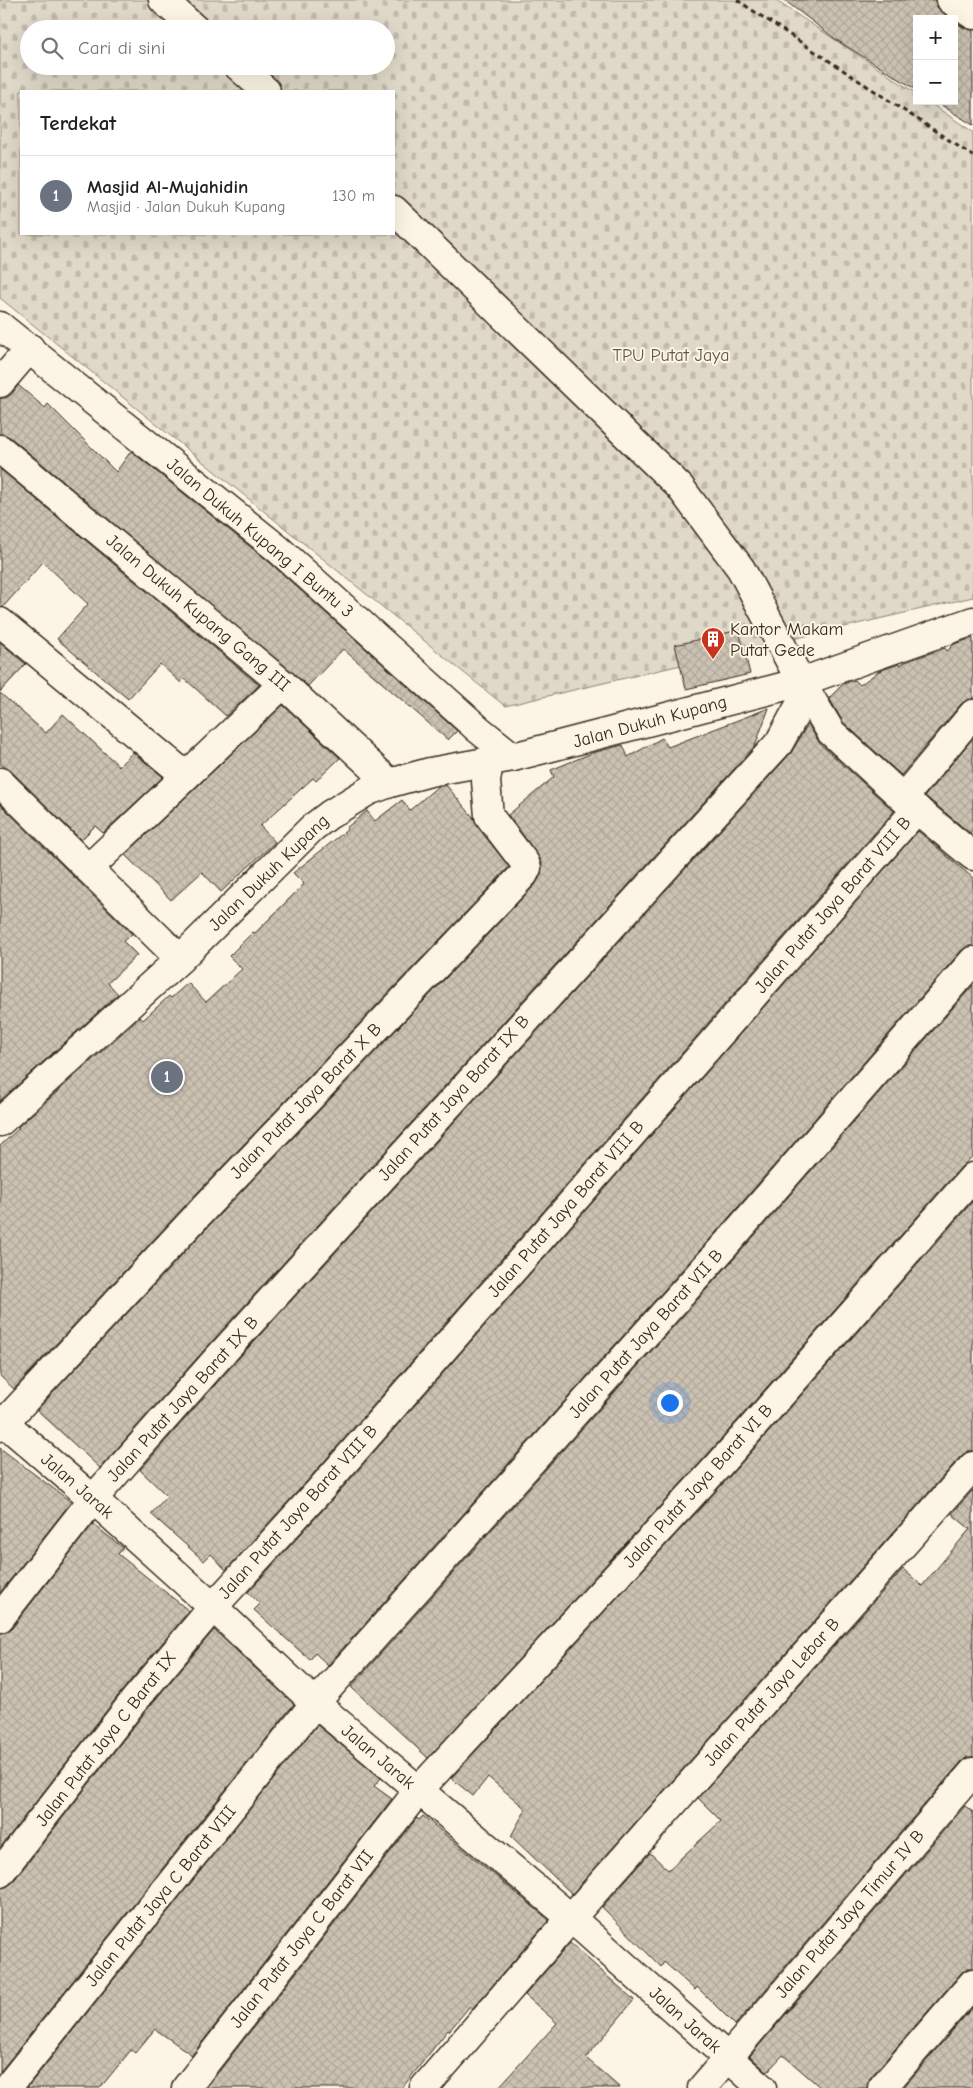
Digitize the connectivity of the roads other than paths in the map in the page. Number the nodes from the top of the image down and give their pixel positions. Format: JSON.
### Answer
{"nodes":[{"id":1,"x":163,"y":0,"type":"edge"},
{"id":2,"x":951,"y":0,"type":"edge"},
{"id":3,"x":973,"y":15,"type":"edge"},
{"id":4,"x":185,"y":20,"type":"edge"},
{"id":5,"x":248,"y":75,"type":"edge"},
{"id":6,"x":265,"y":90,"type":"edge"},
{"id":7,"x":395,"y":211,"type":"edge"},
{"id":8,"x":0,"y":326,"type":"edge"},
{"id":9,"x":30,"y":348,"type":"junction"},
{"id":10,"x":0,"y":383,"type":"edge"},
{"id":11,"x":0,"y":449,"type":"edge"},
{"id":12,"x":973,"y":621,"type":"edge"},
{"id":13,"x":0,"y":622,"type":"edge"},
{"id":14,"x":283,"y":684,"type":"junction"},
{"id":15,"x":804,"y":687,"type":"junction"},
{"id":16,"x":973,"y":714,"type":"edge"},
{"id":17,"x":501,"y":760,"type":"junction"},
{"id":18,"x":185,"y":775,"type":"junction"},
{"id":19,"x":0,"y":782,"type":"edge"},
{"id":20,"x":390,"y":783,"type":"junction"},
{"id":21,"x":910,"y":804,"type":"junction"},
{"id":22,"x":973,"y":856,"type":"edge"},
{"id":23,"x":90,"y":868,"type":"junction"},
{"id":24,"x":180,"y":959,"type":"junction"},
{"id":25,"x":973,"y":961,"type":"edge"},
{"id":26,"x":5,"y":1110,"type":"edge"},
{"id":27,"x":973,"y":1177,"type":"edge"},
{"id":28,"x":1,"y":1423,"type":"edge"},
{"id":29,"x":973,"y":1466,"type":"edge"},
{"id":30,"x":93,"y":1499,"type":"junction"},
{"id":31,"x":213,"y":1607,"type":"junction"},
{"id":32,"x":0,"y":1618,"type":"edge"},
{"id":33,"x":314,"y":1703,"type":"junction"},
{"id":34,"x":973,"y":1772,"type":"edge"},
{"id":35,"x":418,"y":1790,"type":"junction"},
{"id":36,"x":0,"y":1873,"type":"edge"},
{"id":37,"x":571,"y":1918,"type":"junction"},
{"id":38,"x":970,"y":1993,"type":"edge"},
{"id":39,"x":728,"y":2058,"type":"junction"},
{"id":40,"x":7,"y":2088,"type":"edge"},
{"id":41,"x":186,"y":2088,"type":"edge"},
{"id":42,"x":424,"y":2088,"type":"edge"},
{"id":43,"x":702,"y":2088,"type":"edge"},
{"id":44,"x":762,"y":2088,"type":"edge"},
{"id":45,"x":882,"y":2088,"type":"edge"}],
"edges":[{"from":1,"to":4,"type":"street"},
{"from":2,"to":3,"type":"street"},
{"from":5,"to":6,"type":"street"},
{"from":7,"to":15,"type":"street"},
{"from":8,"to":9,"type":"street","name":"Jalan Dukuh Kupang I Buntu 3"},
{"from":9,"to":10,"type":"street"},
{"from":9,"to":17,"type":"street","name":"Jalan Dukuh Kupang I Buntu 3"},
{"from":11,"to":14,"type":"street","name":"Jalan Dukuh Kupang Gang III"},
{"from":12,"to":15,"type":"street","name":"Jalan Dukuh Kupang"},
{"from":13,"to":18,"type":"street"},
{"from":14,"to":18,"type":"street"},
{"from":14,"to":20,"type":"street","name":"Jalan Dukuh Kupang Gang III"},
{"from":15,"to":17,"type":"street","name":"Jalan Dukuh Kupang"},
{"from":15,"to":21,"type":"street"},
{"from":15,"to":30,"type":"street","name":"Jalan Putat Jaya Barat IX B"},
{"from":16,"to":21,"type":"street","name":"Jalan Putat Jaya Barat VIII B"},
{"from":17,"to":20,"type":"street","name":"Jalan Dukuh Kupang"},
{"from":17,"to":28,"type":"street","name":"Jalan Putat Jaya Barat X B"},
{"from":18,"to":23,"type":"street"},
{"from":19,"to":23,"type":"street"},
{"from":20,"to":24,"type":"street","name":"Jalan Dukuh Kupang"},
{"from":21,"to":22,"type":"street"},
{"from":21,"to":31,"type":"street","name":"Jalan Putat Jaya Barat VIII B"},
{"from":23,"to":24,"type":"street"},
{"from":24,"to":26,"type":"street","name":"Jalan Dukuh Kupang"},
{"from":25,"to":33,"type":"street","name":"Jalan Putat Jaya Barat VII B"},
{"from":27,"to":35,"type":"street","name":"Jalan Putat Jaya Barat VI B"},
{"from":28,"to":30,"type":"street","name":"Jalan Jarak"},
{"from":29,"to":37,"type":"street","name":"Jalan Putat Jaya Lebar B"},
{"from":30,"to":31,"type":"street","name":"Jalan Jarak"},
{"from":30,"to":32,"type":"street","name":"Jalan Putat Jaya Barat IX B"},
{"from":31,"to":33,"type":"street","name":"Jalan Jarak"},
{"from":31,"to":36,"type":"street","name":"Jalan Putat Jaya C Barat IX"},
{"from":33,"to":35,"type":"street","name":"Jalan Jarak"},
{"from":33,"to":40,"type":"street","name":"Jalan Putat Jaya C Barat VIII"},
{"from":34,"to":39,"type":"street","name":"Jalan Putat Jaya Timur IV B"},
{"from":35,"to":37,"type":"street","name":"Jalan Jarak"},
{"from":35,"to":41,"type":"street","name":"Jalan Putat Jaya C Barat VII"},
{"from":37,"to":39,"type":"street","name":"Jalan Jarak"},
{"from":37,"to":42,"type":"street","name":"Jalan Putat Jaya Lebar B"},
{"from":38,"to":45,"type":"street"},
{"from":39,"to":43,"type":"street","name":"Jalan Putat Jaya Timur IV B"},
{"from":39,"to":44,"type":"street","name":"Jalan Jarak"}]}
